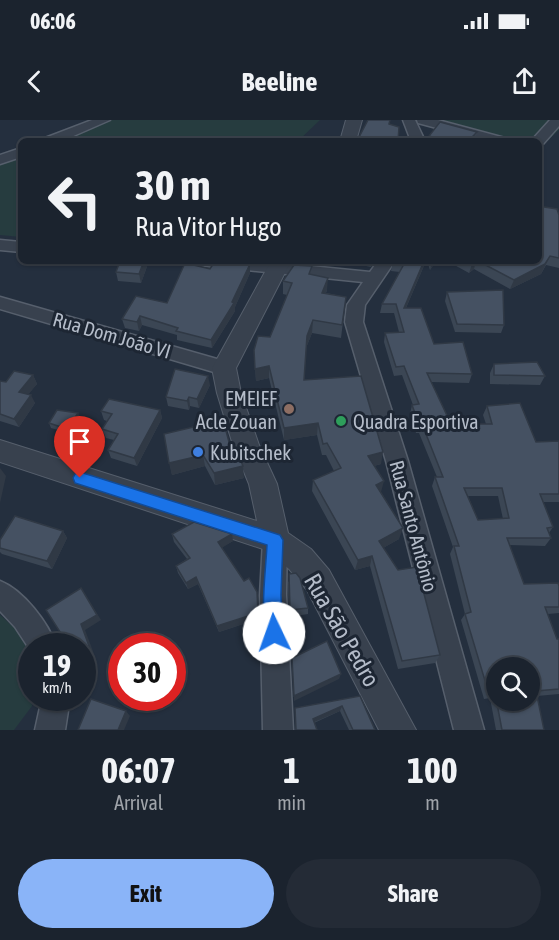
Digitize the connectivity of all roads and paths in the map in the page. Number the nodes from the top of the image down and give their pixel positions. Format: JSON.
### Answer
{"nodes":[{"id":1,"x":104,"y":120,"type":"edge"},
{"id":2,"x":354,"y":120,"type":"edge"},
{"id":3,"x":409,"y":120,"type":"edge"},
{"id":4,"x":423,"y":120,"type":"edge"},
{"id":5,"x":557,"y":120,"type":"edge"},
{"id":6,"x":58,"y":138,"type":"edge"},
{"id":7,"x":349,"y":138,"type":"edge"},
{"id":8,"x":417,"y":138,"type":"edge"},
{"id":9,"x":489,"y":138,"type":"edge"},
{"id":10,"x":541,"y":138,"type":"edge"},
{"id":11,"x":18,"y":153,"type":"edge"},
{"id":12,"x":0,"y":160,"type":"edge"},
{"id":13,"x":0,"y":245,"type":"edge"},
{"id":14,"x":18,"y":247,"type":"edge"},
{"id":15,"x":279,"y":264,"type":"edge"},
{"id":16,"x":381,"y":269,"type":"edge"},
{"id":17,"x":0,"y":303,"type":"edge"},
{"id":18,"x":224,"y":368,"type":"junction"},
{"id":19,"x":0,"y":451,"type":"edge"},
{"id":20,"x":37,"y":464,"type":"junction"},
{"id":21,"x":0,"y":469,"type":"edge"},
{"id":22,"x":275,"y":540,"type":"junction"},
{"id":23,"x":0,"y":593,"type":"edge"},
{"id":24,"x":35,"y":633,"type":"edge"},
{"id":25,"x":54,"y":711,"type":"edge"},
{"id":26,"x":50,"y":730,"type":"edge"},
{"id":27,"x":278,"y":730,"type":"edge"},
{"id":28,"x":398,"y":730,"type":"edge"},
{"id":29,"x":469,"y":730,"type":"edge"}],
"edges":[{"from":1,"to":6,"type":"street"},
{"from":2,"to":7,"type":"street"},
{"from":3,"to":8,"type":"street"},
{"from":4,"to":9,"type":"street"},
{"from":5,"to":10,"type":"street"},
{"from":11,"to":12,"type":"street"},
{"from":13,"to":14,"type":"street"},
{"from":15,"to":16,"type":"street"},
{"from":15,"to":18,"type":"street"},
{"from":16,"to":29,"type":"street","name":"Rua Santo Antônio"},
{"from":17,"to":18,"type":"street","name":"Rua Dom João VI"},
{"from":18,"to":22,"type":"street"},
{"from":19,"to":20,"type":"street","name":"Rua São Pedro"},
{"from":20,"to":21,"type":"street"},
{"from":20,"to":22,"type":"street","name":"Rua São Pedro"},
{"from":22,"to":27,"type":"street"},
{"from":22,"to":28,"type":"street","name":"Rua São Pedro"},
{"from":23,"to":24,"type":"street"},
{"from":25,"to":26,"type":"street"}]}
